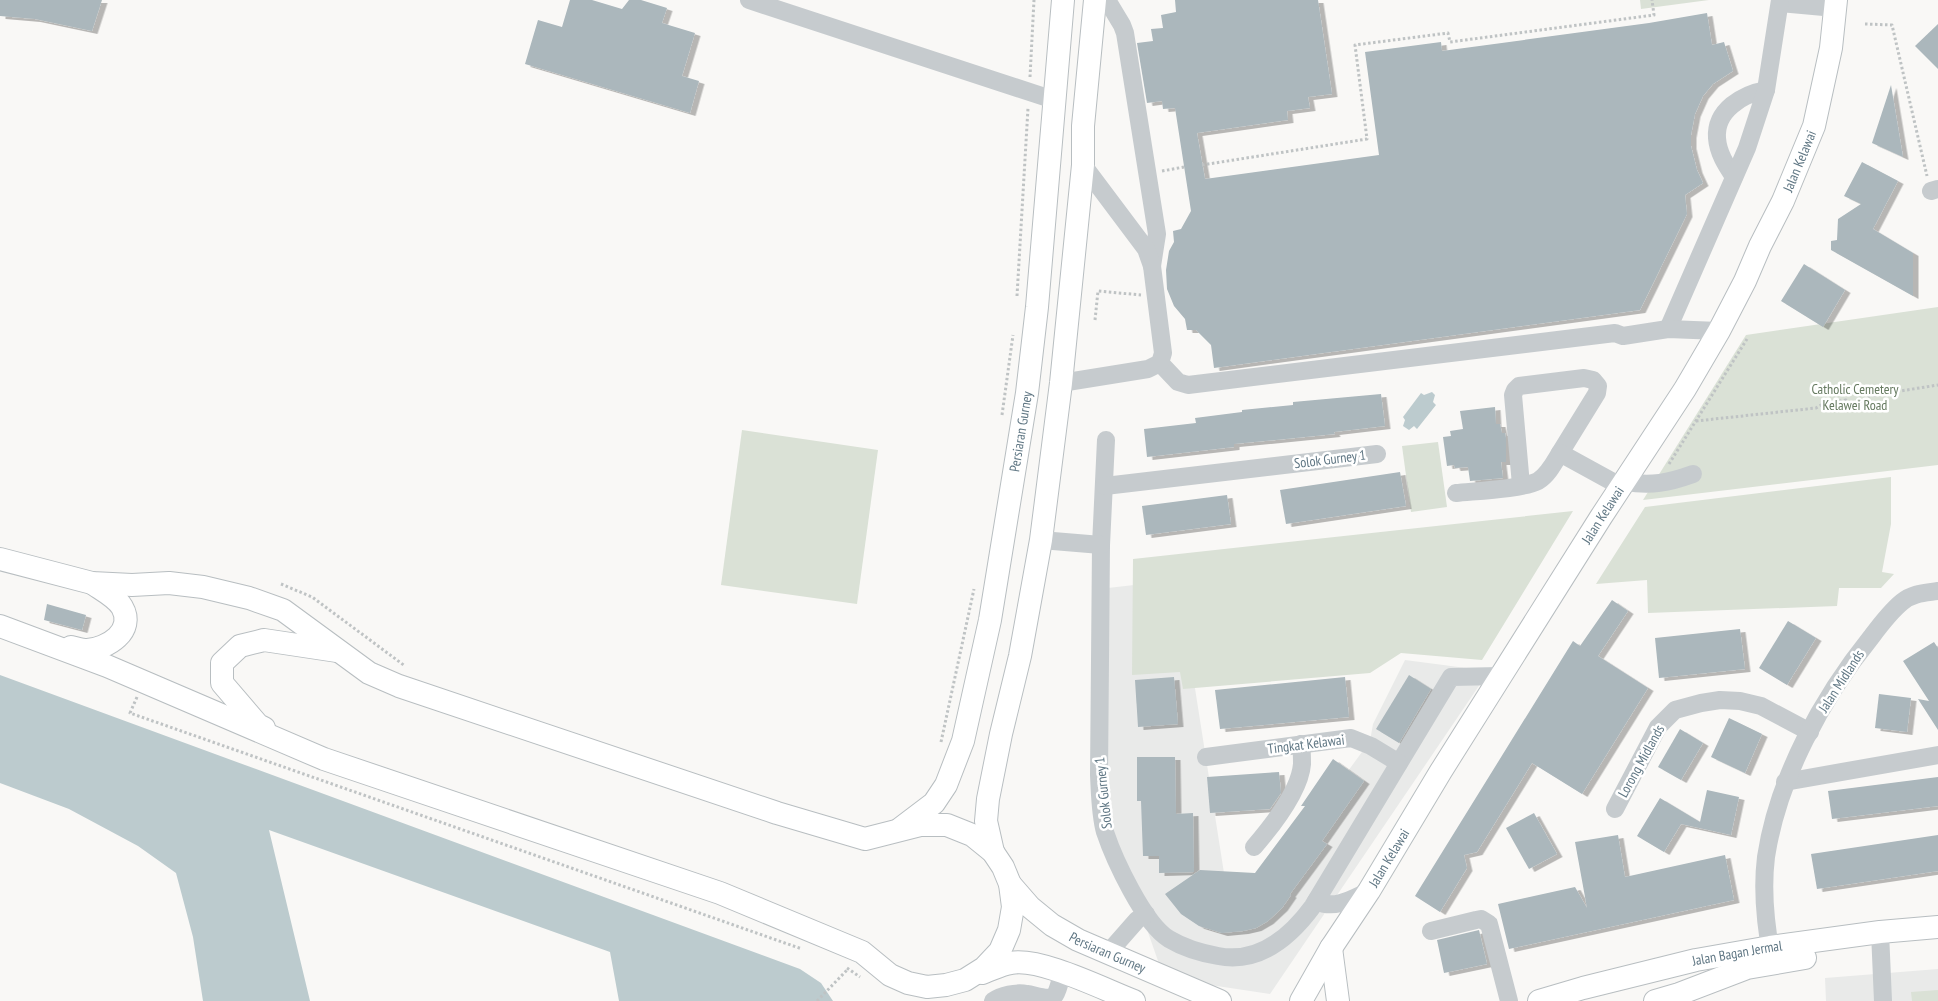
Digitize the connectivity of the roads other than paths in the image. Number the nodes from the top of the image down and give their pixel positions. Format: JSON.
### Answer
{"nodes":[{"id":1,"x":749,"y":0,"type":"edge"},
{"id":2,"x":1063,"y":0,"type":"edge"},
{"id":3,"x":1095,"y":0,"type":"edge"},
{"id":4,"x":1107,"y":0,"type":"edge"},
{"id":5,"x":1780,"y":1,"type":"edge"},
{"id":6,"x":1836,"y":4,"type":"edge"},
{"id":7,"x":1766,"y":90,"type":"junction"},
{"id":8,"x":1054,"y":100,"type":"junction"},
{"id":9,"x":1083,"y":165,"type":"junction"},
{"id":10,"x":1734,"y":177,"type":"junction"},
{"id":11,"x":1152,"y":266,"type":"junction"},
{"id":12,"x":1670,"y":324,"type":"junction"},
{"id":13,"x":1719,"y":331,"type":"junction"},
{"id":14,"x":1160,"y":363,"type":"junction"},
{"id":15,"x":1061,"y":383,"type":"junction"},
{"id":16,"x":1106,"y":440,"type":"dead end"},
{"id":17,"x":1560,"y":453,"type":"junction"},
{"id":18,"x":1377,"y":454,"type":"dead end"},
{"id":19,"x":1693,"y":474,"type":"dead end"},
{"id":20,"x":1521,"y":485,"type":"junction"},
{"id":21,"x":1624,"y":485,"type":"junction"},
{"id":22,"x":1105,"y":486,"type":"junction"},
{"id":23,"x":1456,"y":493,"type":"dead end"},
{"id":24,"x":1041,"y":540,"type":"junction"},
{"id":25,"x":1101,"y":545,"type":"junction"},
{"id":26,"x":0,"y":559,"type":"edge"},
{"id":27,"x":92,"y":583,"type":"junction"},
{"id":28,"x":1938,"y":591,"type":"edge"},
{"id":29,"x":0,"y":626,"type":"edge"},
{"id":30,"x":44,"y":642,"type":"junction"},
{"id":31,"x":340,"y":652,"type":"junction"},
{"id":32,"x":1500,"y":676,"type":"junction"},
{"id":33,"x":1810,"y":732,"type":"junction"},
{"id":34,"x":1301,"y":744,"type":"junction"},
{"id":35,"x":1938,"y":755,"type":"edge"},
{"id":36,"x":1206,"y":756,"type":"dead end"},
{"id":37,"x":324,"y":759,"type":"junction"},
{"id":38,"x":1399,"y":763,"type":"junction"},
{"id":39,"x":1786,"y":782,"type":"junction"},
{"id":40,"x":1615,"y":809,"type":"dead end"},
{"id":41,"x":895,"y":833,"type":"junction"},
{"id":42,"x":1254,"y":847,"type":"dead end"},
{"id":43,"x":992,"y":852,"type":"junction"},
{"id":44,"x":1010,"y":884,"type":"junction"},
{"id":45,"x":1369,"y":891,"type":"junction"},
{"id":46,"x":1316,"y":901,"type":"junction"},
{"id":47,"x":1146,"y":914,"type":"junction"},
{"id":48,"x":1938,"y":927,"type":"edge"},
{"id":49,"x":1431,"y":931,"type":"dead end"},
{"id":50,"x":1880,"y":939,"type":"junction"},
{"id":51,"x":1938,"y":942,"type":"edge"},
{"id":52,"x":1331,"y":948,"type":"junction"},
{"id":53,"x":1108,"y":953,"type":"junction"},
{"id":54,"x":1771,"y":955,"type":"junction"},
{"id":55,"x":1062,"y":973,"type":"junction"},
{"id":56,"x":965,"y":980,"type":"junction"},
{"id":57,"x":1621,"y":980,"type":"junction"},
{"id":58,"x":1660,"y":1000,"type":"edge"},
{"id":59,"x":992,"y":1001,"type":"edge"},
{"id":60,"x":1134,"y":1001,"type":"edge"},
{"id":61,"x":1220,"y":1001,"type":"edge"},
{"id":62,"x":1301,"y":1001,"type":"edge"},
{"id":63,"x":1338,"y":1001,"type":"edge"},
{"id":64,"x":1508,"y":1001,"type":"edge"},
{"id":65,"x":1539,"y":1001,"type":"edge"},
{"id":66,"x":1884,"y":1001,"type":"edge"}],
"edges":[{"from":1,"to":8,"type":"street"},
{"from":2,"to":8,"type":"main road","name":"Persiaran Gurney"},
{"from":3,"to":9,"type":"main road"},
{"from":4,"to":11,"type":"street"},
{"from":5,"to":6,"type":"street"},
{"from":5,"to":7,"type":"street"},
{"from":6,"to":13,"type":"main road","name":"Jalan Kelawai"},
{"from":7,"to":10,"type":"street"},
{"from":7,"to":10,"type":"street"},
{"from":8,"to":41,"type":"main road","name":"Persiaran Gurney"},
{"from":9,"to":11,"type":"street"},
{"from":9,"to":15,"type":"main road"},
{"from":10,"to":12,"type":"street"},
{"from":11,"to":14,"type":"street"},
{"from":12,"to":13,"type":"street"},
{"from":12,"to":14,"type":"street"},
{"from":13,"to":21,"type":"main road","name":"Jalan Kelawai"},
{"from":14,"to":15,"type":"street"},
{"from":15,"to":24,"type":"main road"},
{"from":16,"to":22,"type":"street","name":"Solok Gurney 1"},
{"from":17,"to":20,"type":"street"},
{"from":17,"to":20,"type":"street"},
{"from":17,"to":21,"type":"street"},
{"from":18,"to":22,"type":"street","name":"Solok Gurney 1"},
{"from":19,"to":21,"type":"street"},
{"from":20,"to":23,"type":"street"},
{"from":21,"to":32,"type":"main road","name":"Jalan Kelawai"},
{"from":22,"to":25,"type":"street","name":"Solok Gurney 1"},
{"from":24,"to":25,"type":"street"},
{"from":24,"to":43,"type":"main road"},
{"from":25,"to":47,"type":"street","name":"Solok Gurney 1"},
{"from":26,"to":27,"type":"main road"},
{"from":27,"to":30,"type":"main road"},
{"from":27,"to":31,"type":"main road"},
{"from":28,"to":33,"type":"street","name":"Jalan Midlands"},
{"from":29,"to":30,"type":"main road"},
{"from":30,"to":37,"type":"main road"},
{"from":31,"to":37,"type":"main road"},
{"from":31,"to":41,"type":"main road"},
{"from":32,"to":38,"type":"street","name":"Solok Gurney 1"},
{"from":32,"to":45,"type":"main road","name":"Jalan Kelawai"},
{"from":33,"to":39,"type":"street","name":"Jalan Midlands"},
{"from":33,"to":40,"type":"street","name":"Lorong Midlands"},
{"from":34,"to":36,"type":"street","name":"Tingkat Kelawai"},
{"from":34,"to":38,"type":"street","name":"Tingkat Kelawai"},
{"from":34,"to":42,"type":"street"},
{"from":35,"to":39,"type":"street"},
{"from":37,"to":56,"type":"main road"},
{"from":38,"to":46,"type":"street","name":"Solok Gurney 1"},
{"from":39,"to":54,"type":"street","name":"Jalan Midlands"},
{"from":41,"to":43,"type":"main road"},
{"from":43,"to":44,"type":"main road"},
{"from":44,"to":53,"type":"main road","name":"Persiaran Gurney"},
{"from":44,"to":56,"type":"main road"},
{"from":45,"to":46,"type":"street"},
{"from":45,"to":52,"type":"main road","name":"Jalan Kelawai"},
{"from":46,"to":47,"type":"street","name":"Solok Gurney 1"},
{"from":47,"to":53,"type":"street"},
{"from":48,"to":50,"type":"main road","name":"Jalan Bagan Jermal"},
{"from":49,"to":64,"type":"street"},
{"from":50,"to":51,"type":"main road","name":"Jalan Bagan Jermal"},
{"from":50,"to":54,"type":"main road","name":"Jalan Bagan Jermal"},
{"from":50,"to":66,"type":"street"},
{"from":52,"to":62,"type":"main road","name":"Jalan Kelawai"},
{"from":52,"to":63,"type":"main road"},
{"from":53,"to":61,"type":"main road","name":"Persiaran Gurney"},
{"from":54,"to":57,"type":"main road","name":"Jalan Bagan Jermal"},
{"from":54,"to":58,"type":"main road","name":"Jalan Bagan Jermal"},
{"from":55,"to":56,"type":"main road"},
{"from":55,"to":59,"type":"street"},
{"from":55,"to":60,"type":"main road"},
{"from":57,"to":58,"type":"main road"},
{"from":57,"to":65,"type":"main road","name":"Jalan Bagan Jermal"}]}
